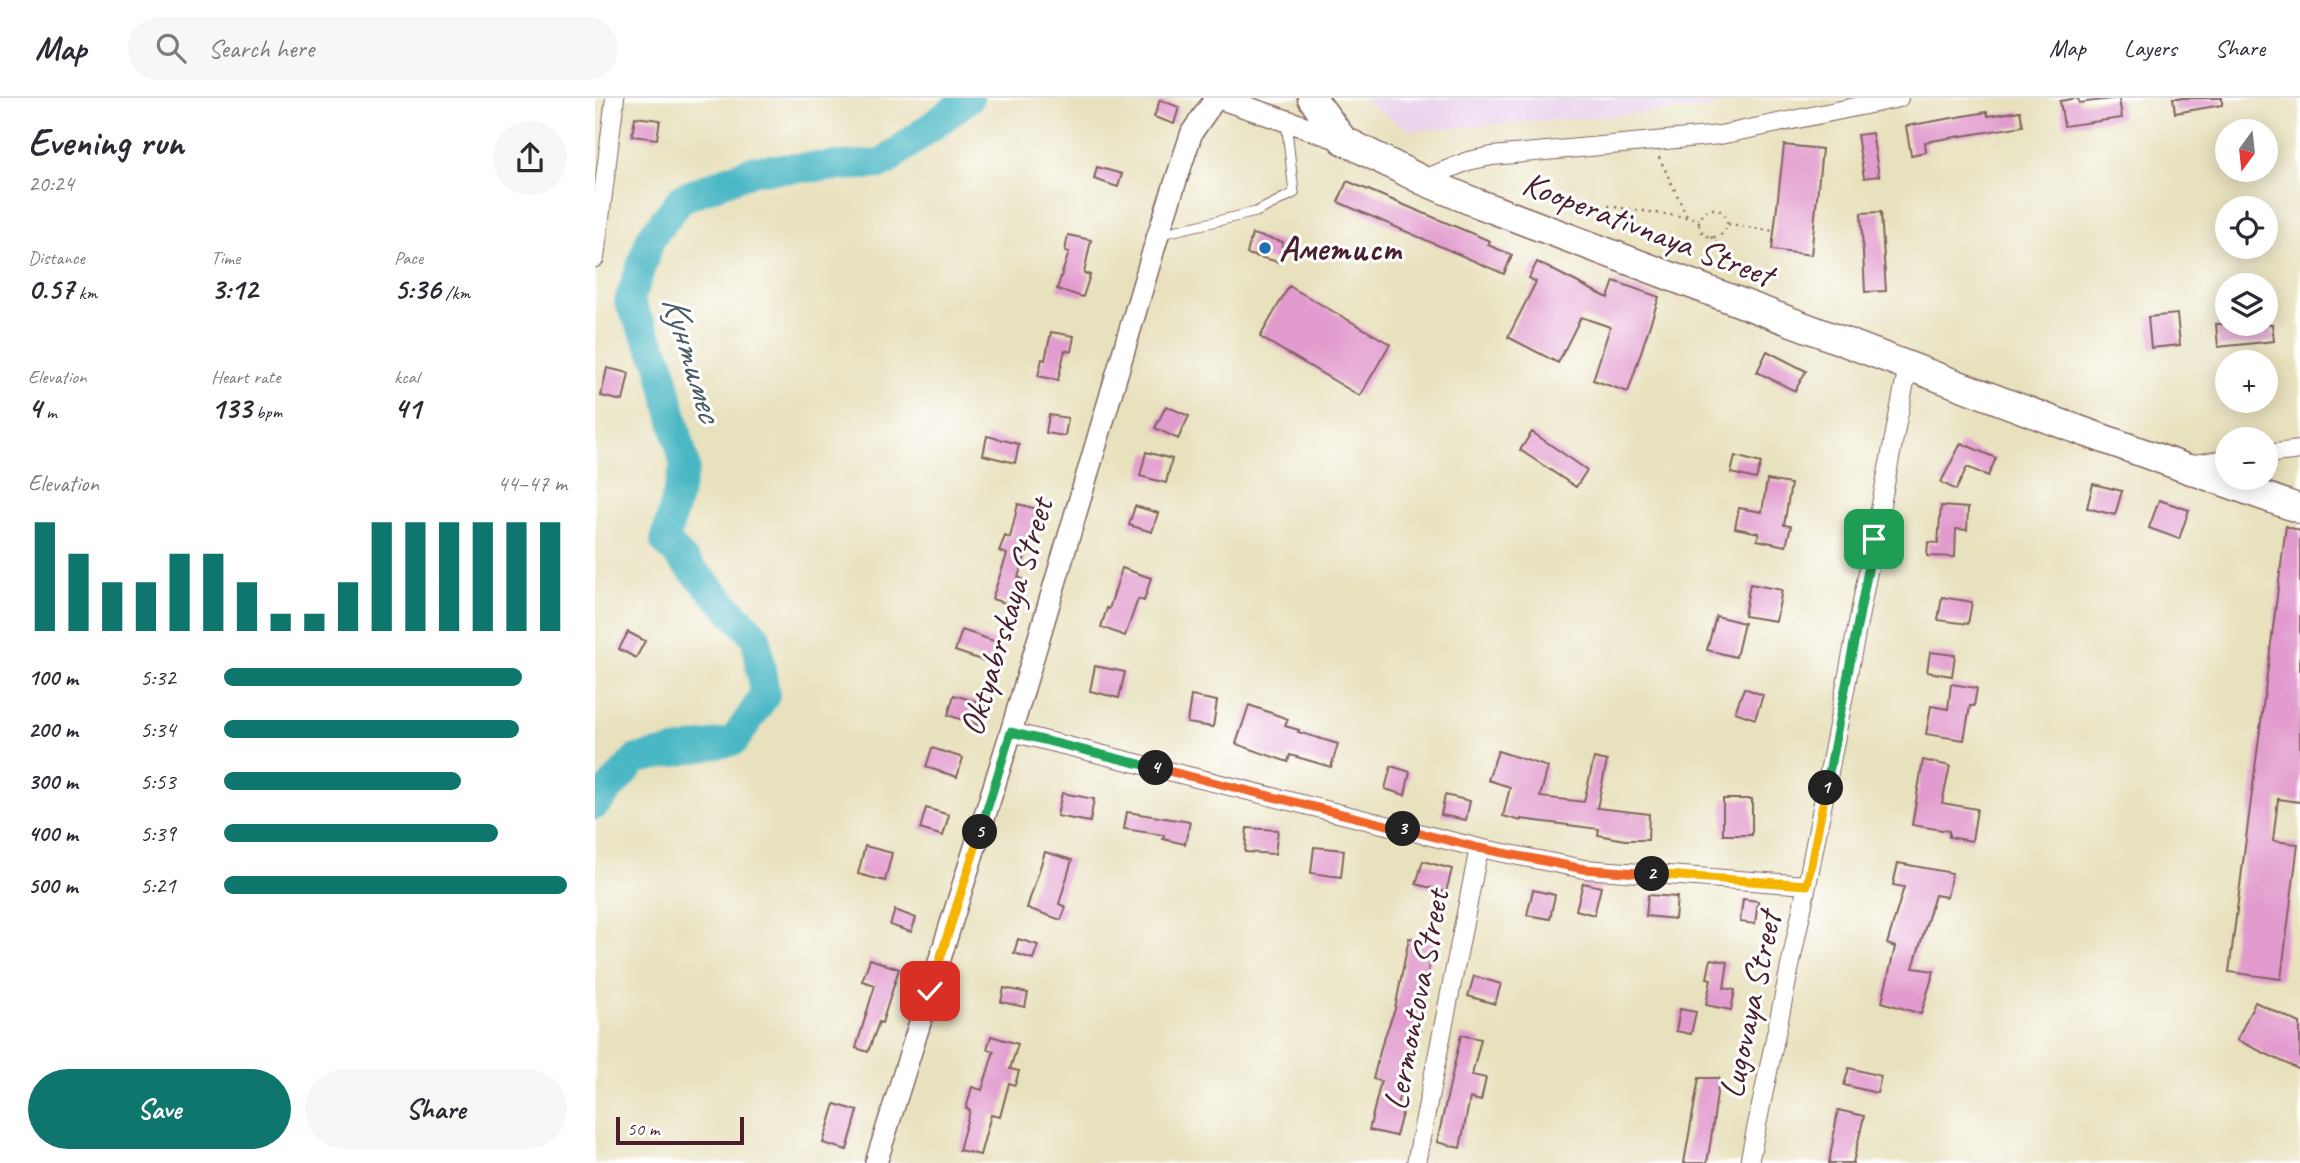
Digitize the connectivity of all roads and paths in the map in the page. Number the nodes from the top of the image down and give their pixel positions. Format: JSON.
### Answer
{"nodes":[{"id":1,"x":615,"y":98,"type":"edge"},
{"id":2,"x":1217,"y":98,"type":"edge"},
{"id":3,"x":1312,"y":98,"type":"edge"},
{"id":4,"x":1899,"y":98,"type":"edge"},
{"id":5,"x":1286,"y":119,"type":"junction"},
{"id":6,"x":1343,"y":140,"type":"junction"},
{"id":7,"x":1651,"y":141,"type":"junction"},
{"id":8,"x":1422,"y":180,"type":"junction"},
{"id":9,"x":1532,"y":195,"type":"dead end"},
{"id":10,"x":1688,"y":218,"type":"junction"},
{"id":11,"x":1699,"y":219,"type":"junction"},
{"id":12,"x":1728,"y":224,"type":"junction"},
{"id":13,"x":1774,"y":231,"type":"dead end"},
{"id":14,"x":1158,"y":235,"type":"junction"},
{"id":15,"x":1711,"y":237,"type":"junction"},
{"id":16,"x":595,"y":258,"type":"edge"},
{"id":17,"x":1746,"y":272,"type":"dead end"},
{"id":18,"x":1908,"y":366,"type":"junction"},
{"id":19,"x":2300,"y":450,"type":"edge"},
{"id":20,"x":2278,"y":453,"type":"edge"},
{"id":21,"x":2215,"y":461,"type":"edge"},
{"id":22,"x":2178,"y":466,"type":"junction"},
{"id":23,"x":2300,"y":509,"type":"edge"},
{"id":24,"x":1011,"y":732,"type":"junction"},
{"id":25,"x":1479,"y":848,"type":"junction"},
{"id":26,"x":1807,"y":885,"type":"junction"},
{"id":27,"x":876,"y":1163,"type":"edge"},
{"id":28,"x":1416,"y":1163,"type":"edge"},
{"id":29,"x":1749,"y":1163,"type":"edge"}],
"edges":[{"from":1,"to":16,"type":"street"},
{"from":2,"to":5,"type":"street","name":"Kooperativnaya Street"},
{"from":2,"to":14,"type":"street","name":"Oktyabrskaya Street"},
{"from":3,"to":6,"type":"main road"},
{"from":4,"to":7,"type":"street"},
{"from":5,"to":6,"type":"street","name":"Kooperativnaya Street"},
{"from":5,"to":14,"type":"lane"},
{"from":6,"to":8,"type":"main road","name":"Kooperativnaya Street"},
{"from":7,"to":8,"type":"street"},
{"from":7,"to":10,"type":"path"},
{"from":8,"to":18,"type":"main road","name":"Kooperativnaya Street"},
{"from":9,"to":10,"type":"path"},
{"from":10,"to":11,"type":"path"},
{"from":11,"to":12,"type":"path"},
{"from":11,"to":15,"type":"path"},
{"from":12,"to":13,"type":"path"},
{"from":12,"to":15,"type":"path"},
{"from":14,"to":24,"type":"street","name":"Oktyabrskaya Street"},
{"from":15,"to":17,"type":"path"},
{"from":18,"to":22,"type":"main road","name":"Kooperativnaya Street"},
{"from":18,"to":26,"type":"street","name":"Lugovaya Street"},
{"from":19,"to":20,"type":"street"},
{"from":21,"to":22,"type":"street"},
{"from":22,"to":23,"type":"main road","name":"Kooperativnaya Street"},
{"from":24,"to":25,"type":"street"},
{"from":24,"to":27,"type":"street","name":"Oktyabrskaya Street"},
{"from":25,"to":26,"type":"street"},
{"from":25,"to":28,"type":"street","name":"Lermontova Street"},
{"from":26,"to":29,"type":"street","name":"Lugovaya Street"}]}
